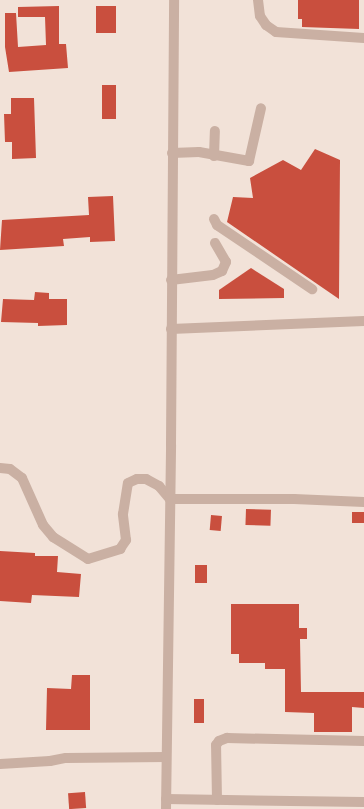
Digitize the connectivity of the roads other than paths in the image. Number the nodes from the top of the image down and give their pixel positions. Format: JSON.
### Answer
{"nodes":[{"id":1,"x":174,"y":0,"type":"edge"},
{"id":2,"x":258,"y":0,"type":"edge"},
{"id":3,"x":364,"y":38,"type":"edge"},
{"id":4,"x":261,"y":108,"type":"dead end"},
{"id":5,"x":215,"y":131,"type":"dead end"},
{"id":6,"x":172,"y":153,"type":"junction"},
{"id":7,"x":214,"y":156,"type":"junction"},
{"id":8,"x":214,"y":219,"type":"dead end"},
{"id":9,"x":215,"y":243,"type":"dead end"},
{"id":10,"x":172,"y":280,"type":"junction"},
{"id":11,"x":312,"y":289,"type":"dead end"},
{"id":12,"x":364,"y":321,"type":"edge"},
{"id":13,"x":172,"y":329,"type":"junction"},
{"id":14,"x":0,"y":468,"type":"edge"},
{"id":15,"x":170,"y":499,"type":"junction"},
{"id":16,"x":364,"y":502,"type":"edge"},
{"id":17,"x":364,"y":741,"type":"edge"},
{"id":18,"x":166,"y":758,"type":"junction"},
{"id":19,"x":0,"y":764,"type":"edge"},
{"id":20,"x":217,"y":800,"type":"junction"},
{"id":21,"x":364,"y":802,"type":"edge"},
{"id":22,"x":166,"y":804,"type":"edge"}],
"edges":[{"from":1,"to":6,"type":"lane"},
{"from":2,"to":3,"type":"lane"},
{"from":4,"to":7,"type":"lane"},
{"from":5,"to":7,"type":"lane"},
{"from":6,"to":7,"type":"lane"},
{"from":6,"to":10,"type":"lane"},
{"from":8,"to":11,"type":"lane"},
{"from":9,"to":10,"type":"lane"},
{"from":10,"to":13,"type":"lane"},
{"from":12,"to":13,"type":"lane"},
{"from":13,"to":15,"type":"lane"},
{"from":14,"to":15,"type":"lane"},
{"from":15,"to":16,"type":"lane"},
{"from":15,"to":18,"type":"lane"},
{"from":17,"to":20,"type":"lane"},
{"from":18,"to":19,"type":"lane"},
{"from":18,"to":22,"type":"lane"},
{"from":20,"to":21,"type":"lane"},
{"from":20,"to":22,"type":"lane"}]}
